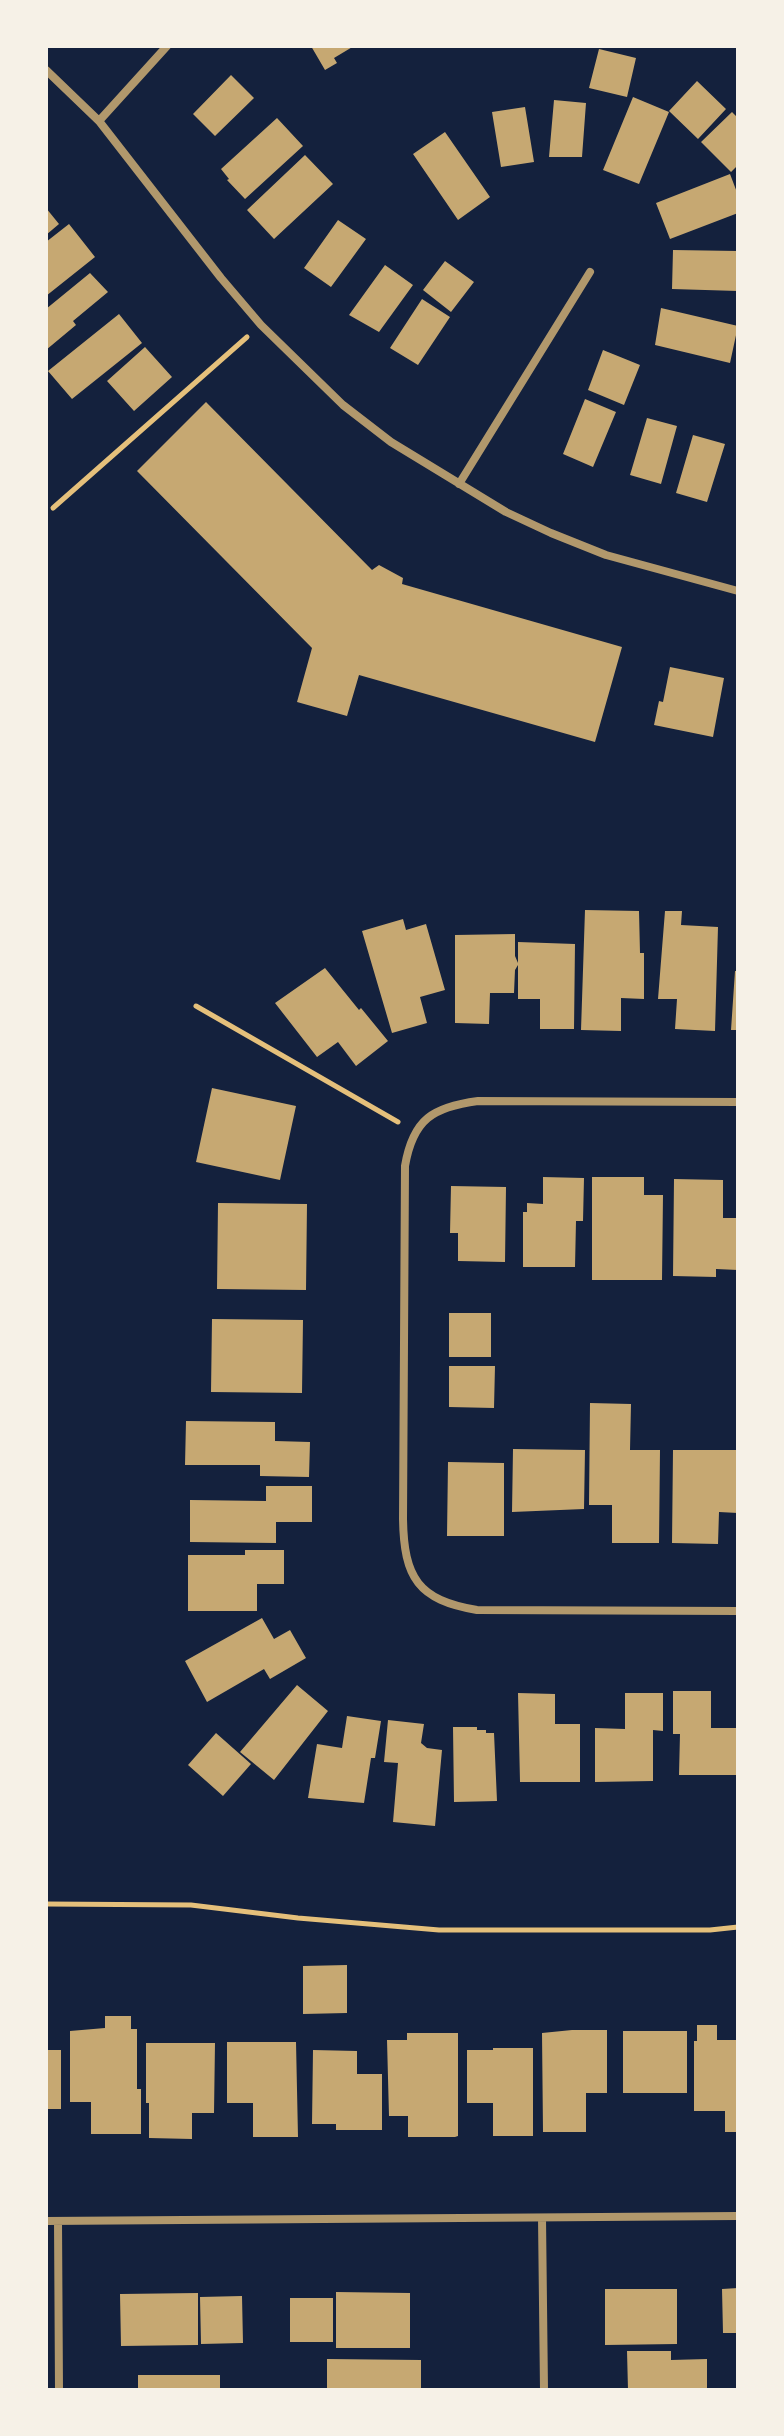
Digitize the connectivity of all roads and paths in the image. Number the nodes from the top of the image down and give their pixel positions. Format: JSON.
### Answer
{"nodes":[{"id":1,"x":167,"y":46,"type":"edge"},
{"id":2,"x":46,"y":70,"type":"edge"},
{"id":3,"x":99,"y":121,"type":"junction"},
{"id":4,"x":590,"y":272,"type":"dead end"},
{"id":5,"x":261,"y":325,"type":"junction"},
{"id":6,"x":459,"y":484,"type":"junction"},
{"id":7,"x":53,"y":508,"type":"dead end"},
{"id":8,"x":738,"y":591,"type":"edge"},
{"id":9,"x":196,"y":1006,"type":"dead end"},
{"id":10,"x":738,"y":1102,"type":"edge"},
{"id":11,"x":416,"y":1132,"type":"junction"},
{"id":12,"x":738,"y":1611,"type":"edge"},
{"id":13,"x":46,"y":1904,"type":"edge"},
{"id":14,"x":738,"y":1927,"type":"edge"},
{"id":15,"x":738,"y":2216,"type":"edge"},
{"id":16,"x":542,"y":2218,"type":"junction"},
{"id":17,"x":46,"y":2221,"type":"edge"},
{"id":18,"x":58,"y":2221,"type":"junction"},
{"id":19,"x":59,"y":2390,"type":"edge"},
{"id":20,"x":544,"y":2390,"type":"edge"}],
"edges":[{"from":1,"to":3,"type":"street"},
{"from":2,"to":3,"type":"street"},
{"from":3,"to":5,"type":"street"},
{"from":4,"to":6,"type":"street"},
{"from":5,"to":6,"type":"street"},
{"from":5,"to":7,"type":"path"},
{"from":6,"to":8,"type":"street"},
{"from":9,"to":11,"type":"path"},
{"from":10,"to":11,"type":"street"},
{"from":11,"to":12,"type":"street"},
{"from":13,"to":14,"type":"path"},
{"from":15,"to":16,"type":"street"},
{"from":16,"to":18,"type":"street"},
{"from":16,"to":20,"type":"street"},
{"from":17,"to":18,"type":"street"},
{"from":18,"to":19,"type":"street"}]}
